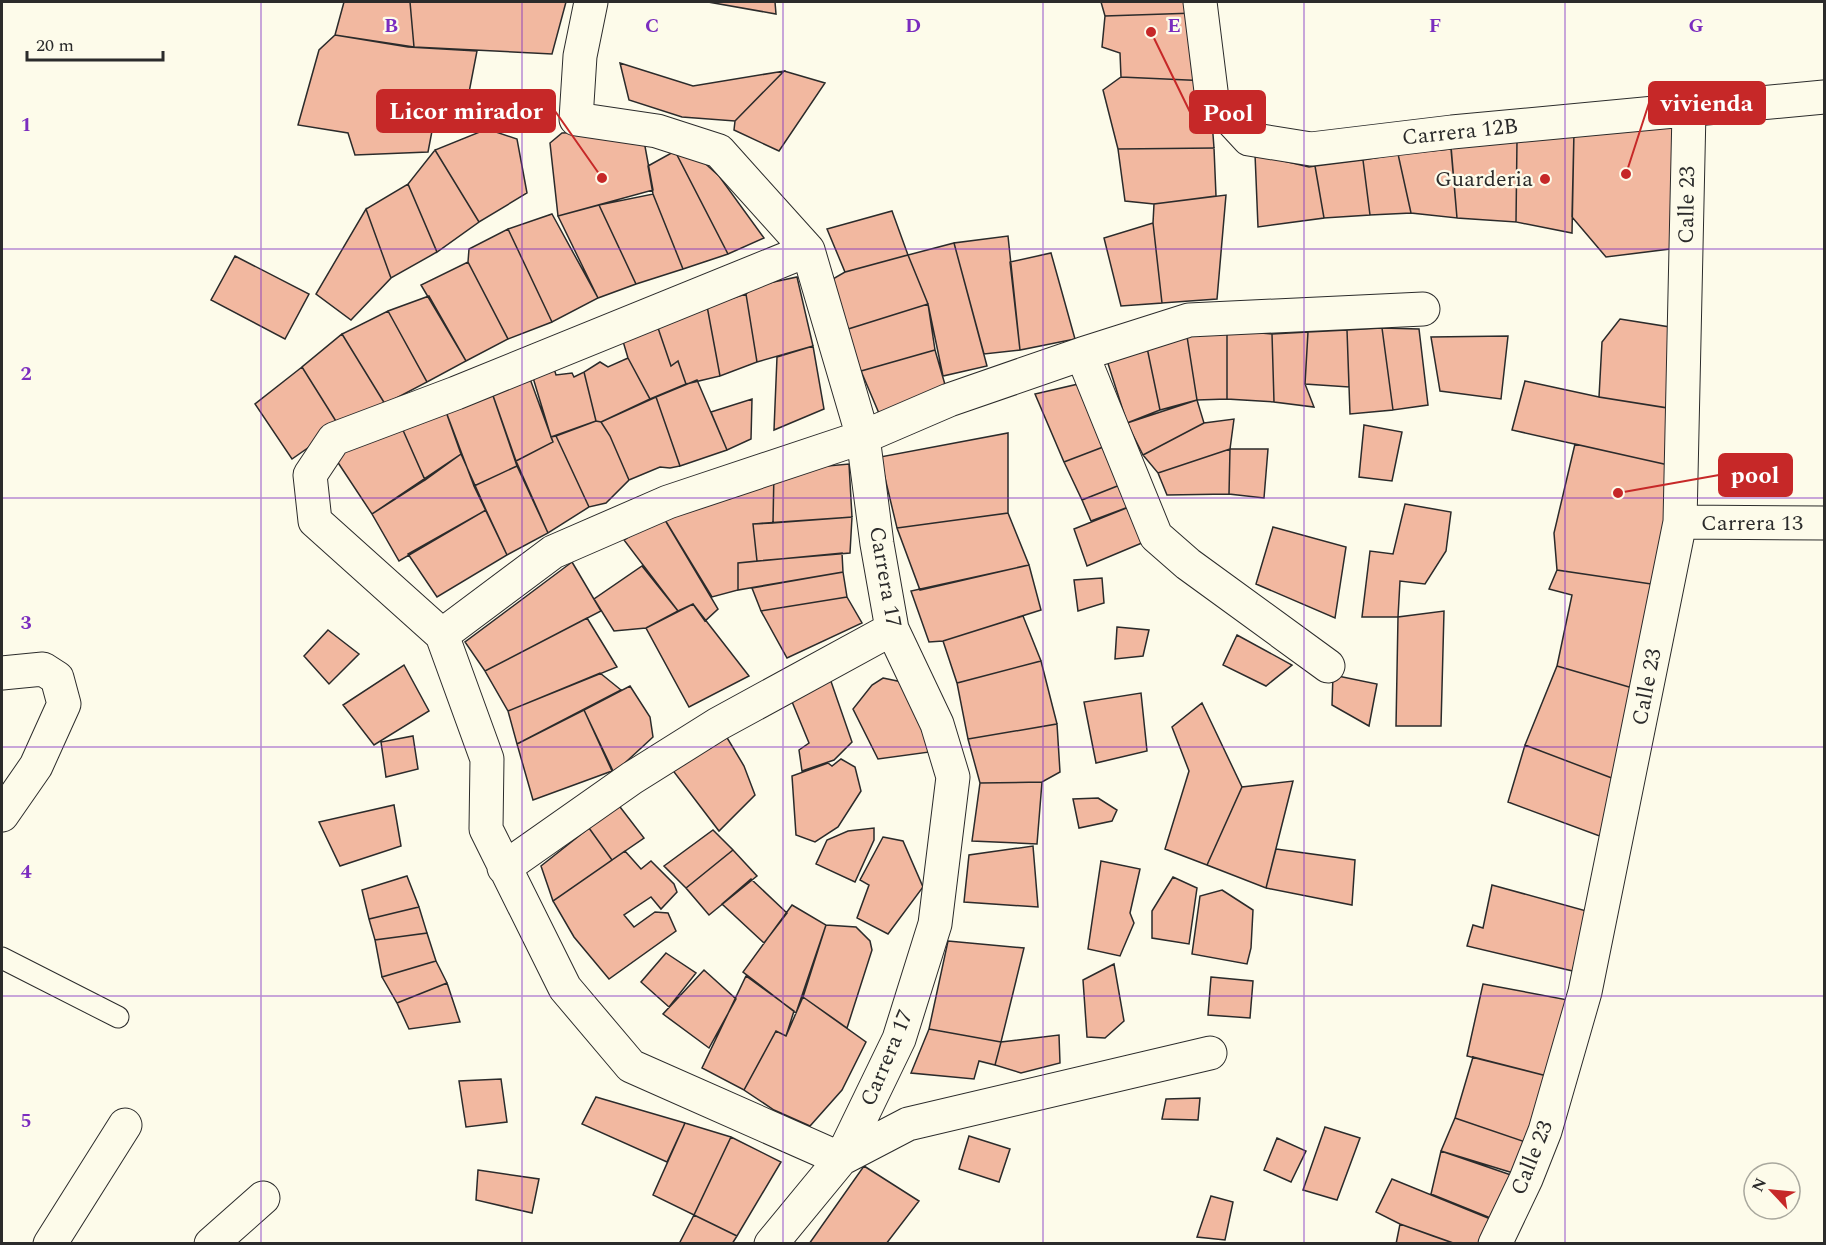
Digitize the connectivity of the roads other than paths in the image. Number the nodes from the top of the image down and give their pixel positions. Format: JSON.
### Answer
{"nodes":[{"id":1,"x":591,"y":2,"type":"edge"},
{"id":2,"x":1200,"y":2,"type":"edge"},
{"id":3,"x":1824,"y":97,"type":"edge"},
{"id":4,"x":1689,"y":111,"type":"junction"},
{"id":5,"x":808,"y":250,"type":"junction"},
{"id":6,"x":1423,"y":309,"type":"dead end"},
{"id":7,"x":1082,"y":354,"type":"junction"},
{"id":8,"x":863,"y":437,"type":"junction"},
{"id":9,"x":1680,"y":522,"type":"junction"},
{"id":10,"x":1824,"y":523,"type":"edge"},
{"id":11,"x":892,"y":629,"type":"junction"},
{"id":12,"x":442,"y":635,"type":"junction"},
{"id":13,"x":1328,"y":666,"type":"dead end"},
{"id":14,"x":2,"y":674,"type":"edge"},
{"id":15,"x":2,"y":815,"type":"edge"},
{"id":16,"x":504,"y":868,"type":"junction"},
{"id":17,"x":2,"y":958,"type":"edge"},
{"id":18,"x":118,"y":1017,"type":"dead end"},
{"id":19,"x":1210,"y":1053,"type":"dead end"},
{"id":20,"x":125,"y":1125,"type":"dead end"},
{"id":21,"x":841,"y":1159,"type":"junction"},
{"id":22,"x":263,"y":1198,"type":"dead end"},
{"id":23,"x":50,"y":1244,"type":"edge"},
{"id":24,"x":211,"y":1244,"type":"edge"},
{"id":25,"x":771,"y":1244,"type":"edge"},
{"id":26,"x":1495,"y":1244,"type":"edge"}],
"edges":[{"from":1,"to":5,"type":"street","name":"Carrera 17"},
{"from":2,"to":4,"type":"street","name":"Carrera 12B"},
{"from":3,"to":4,"type":"street","name":"Carrera 12B"},
{"from":4,"to":9,"type":"street","name":"Calle 23"},
{"from":5,"to":8,"type":"street","name":"Carrera 17"},
{"from":5,"to":12,"type":"street"},
{"from":6,"to":7,"type":"street"},
{"from":7,"to":8,"type":"street"},
{"from":7,"to":13,"type":"street"},
{"from":8,"to":11,"type":"street","name":"Carrera 17"},
{"from":8,"to":12,"type":"street"},
{"from":9,"to":10,"type":"street","name":"Carrera 13"},
{"from":9,"to":26,"type":"street","name":"Calle 23"},
{"from":11,"to":16,"type":"street"},
{"from":11,"to":21,"type":"street","name":"Carrera 17"},
{"from":12,"to":16,"type":"street"},
{"from":14,"to":15,"type":"street"},
{"from":16,"to":21,"type":"street"},
{"from":17,"to":18,"type":"lane"},
{"from":19,"to":21,"type":"street"},
{"from":20,"to":23,"type":"street"},
{"from":21,"to":25,"type":"street","name":"Carrera 17"},
{"from":22,"to":24,"type":"street"}]}
